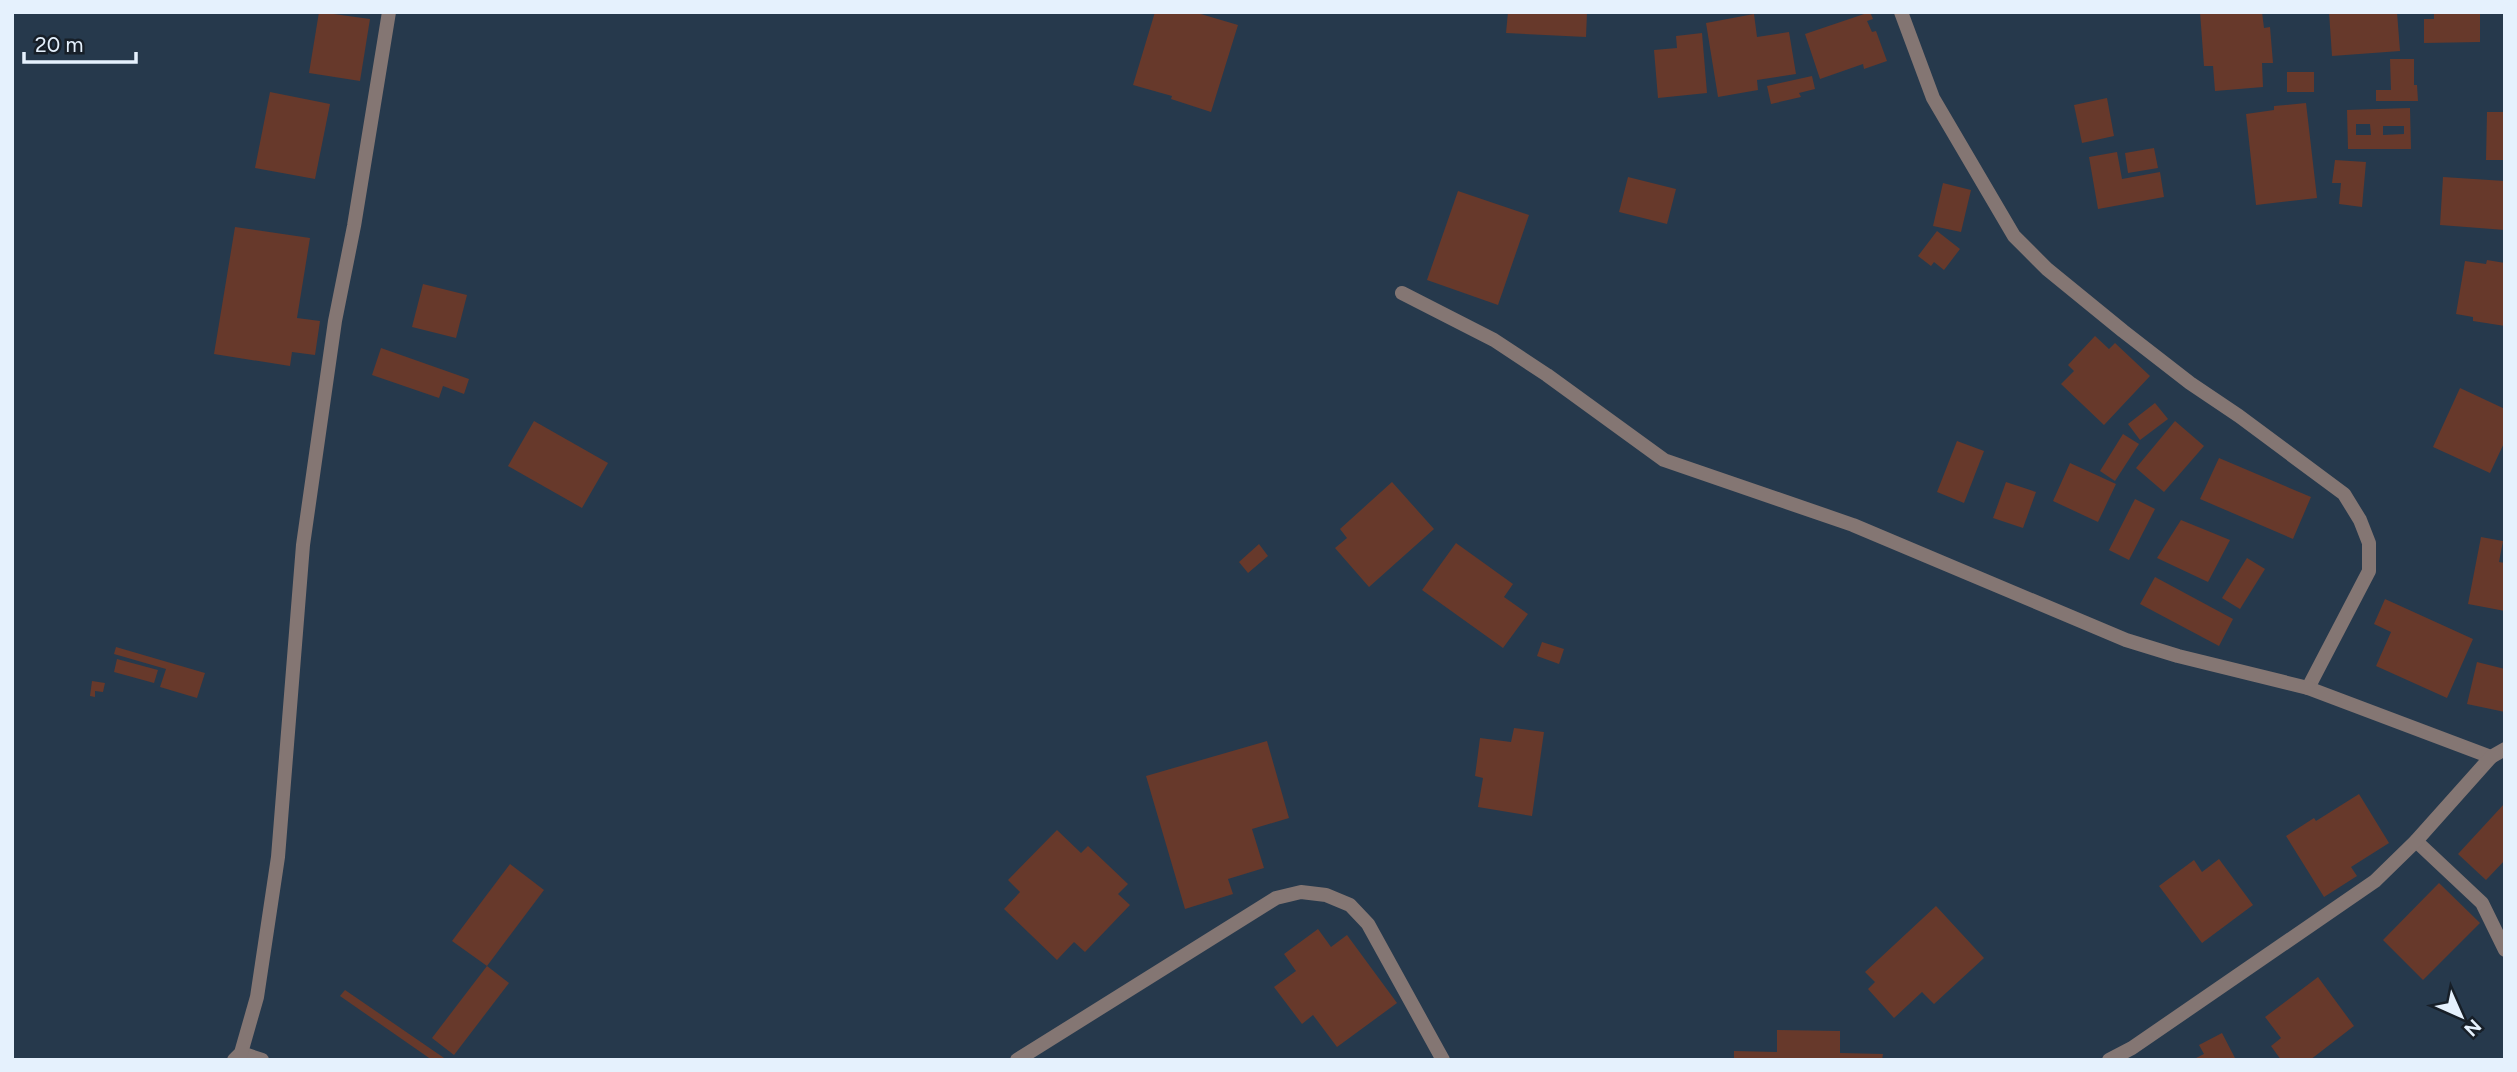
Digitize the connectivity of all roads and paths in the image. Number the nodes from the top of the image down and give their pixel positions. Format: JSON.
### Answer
{"nodes":[{"id":1,"x":390,"y":12,"type":"edge"},
{"id":2,"x":1901,"y":12,"type":"edge"},
{"id":3,"x":1402,"y":293,"type":"dead end"},
{"id":4,"x":2308,"y":688,"type":"junction"},
{"id":5,"x":2505,"y":749,"type":"edge"},
{"id":6,"x":2491,"y":757,"type":"junction"},
{"id":7,"x":2416,"y":841,"type":"junction"},
{"id":8,"x":2505,"y":950,"type":"edge"},
{"id":9,"x":237,"y":1056,"type":"edge"},
{"id":10,"x":262,"y":1060,"type":"edge"},
{"id":11,"x":1017,"y":1060,"type":"edge"},
{"id":12,"x":1443,"y":1060,"type":"edge"},
{"id":13,"x":2109,"y":1060,"type":"edge"}],
"edges":[{"from":1,"to":9,"type":"street"},
{"from":2,"to":4,"type":"street"},
{"from":3,"to":4,"type":"street"},
{"from":4,"to":6,"type":"street"},
{"from":5,"to":6,"type":"street"},
{"from":6,"to":7,"type":"street"},
{"from":7,"to":8,"type":"street"},
{"from":7,"to":13,"type":"street"},
{"from":9,"to":10,"type":"street"},
{"from":11,"to":12,"type":"street"}]}
